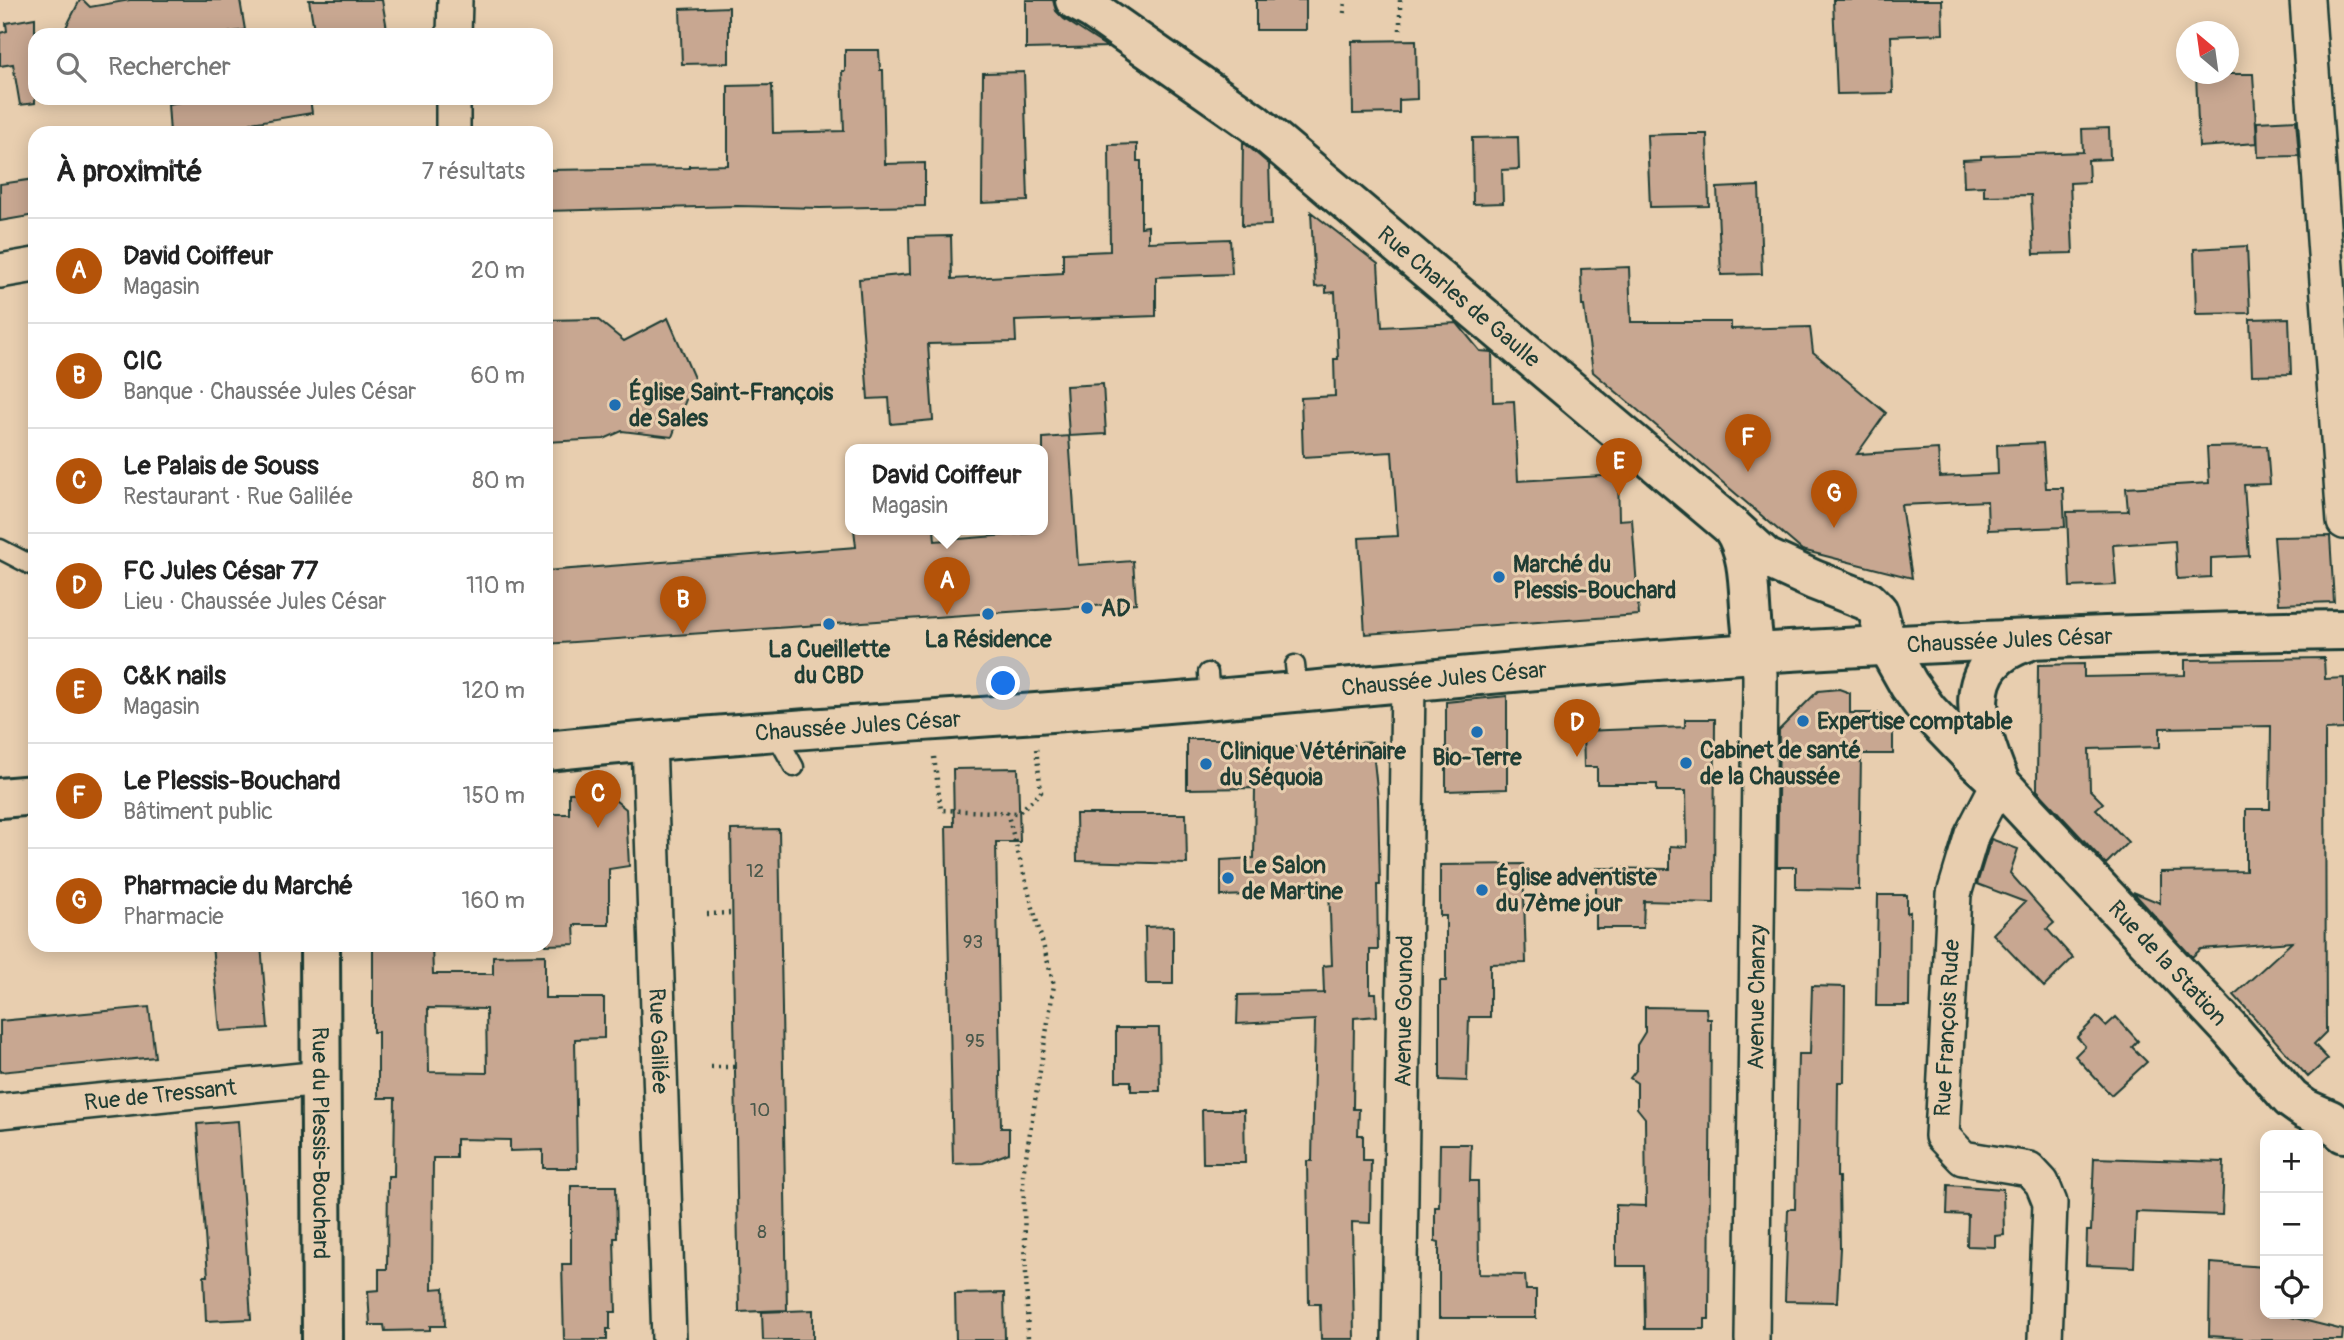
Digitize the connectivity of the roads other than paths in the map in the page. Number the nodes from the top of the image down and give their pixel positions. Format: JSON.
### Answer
{"nodes":[{"id":1,"x":455,"y":0,"type":"edge"},
{"id":2,"x":1075,"y":0,"type":"edge"},
{"id":3,"x":2307,"y":0,"type":"edge"},
{"id":4,"x":454,"y":28,"type":"edge"},
{"id":5,"x":453,"y":105,"type":"edge"},
{"id":6,"x":453,"y":126,"type":"edge"},
{"id":7,"x":28,"y":266,"type":"edge"},
{"id":8,"x":0,"y":271,"type":"edge"},
{"id":9,"x":2344,"y":522,"type":"edge"},
{"id":10,"x":1732,"y":527,"type":"junction"},
{"id":11,"x":0,"y":549,"type":"edge"},
{"id":12,"x":28,"y":564,"type":"edge"},
{"id":13,"x":2344,"y":630,"type":"edge"},
{"id":14,"x":2037,"y":639,"type":"junction"},
{"id":15,"x":1886,"y":646,"type":"junction"},
{"id":16,"x":1756,"y":653,"type":"junction"},
{"id":17,"x":1408,"y":681,"type":"junction"},
{"id":18,"x":774,"y":730,"type":"junction"},
{"id":19,"x":649,"y":740,"type":"junction"},
{"id":20,"x":553,"y":750,"type":"edge"},
{"id":21,"x":794,"y":767,"type":"dead end"},
{"id":22,"x":1999,"y":782,"type":"junction"},
{"id":23,"x":28,"y":796,"type":"edge"},
{"id":24,"x":0,"y":798,"type":"edge"},
{"id":25,"x":320,"y":952,"type":"edge"},
{"id":26,"x":321,"y":1078,"type":"junction"},
{"id":27,"x":0,"y":1111,"type":"edge"},
{"id":28,"x":2344,"y":1133,"type":"edge"},
{"id":29,"x":322,"y":1340,"type":"edge"},
{"id":30,"x":669,"y":1340,"type":"edge"},
{"id":31,"x":1399,"y":1340,"type":"edge"},
{"id":32,"x":1752,"y":1340,"type":"edge"},
{"id":33,"x":2045,"y":1340,"type":"edge"}],
"edges":[{"from":1,"to":4,"type":"street"},
{"from":2,"to":10,"type":"street","name":"Rue Charles de Gaulle"},
{"from":3,"to":9,"type":"street"},
{"from":5,"to":6,"type":"street"},
{"from":7,"to":8,"type":"street"},
{"from":10,"to":15,"type":"street","name":"Rue de la Station"},
{"from":10,"to":16,"type":"street","name":"Rue Charles de Gaulle"},
{"from":11,"to":12,"type":"lane"},
{"from":13,"to":14,"type":"street","name":"Chaussée Jules César"},
{"from":14,"to":15,"type":"street","name":"Chaussée Jules César"},
{"from":14,"to":22,"type":"street","name":"Rue de la Station"},
{"from":15,"to":16,"type":"street","name":"Chaussée Jules César"},
{"from":15,"to":22,"type":"street","name":"Rue de la Station"},
{"from":16,"to":17,"type":"street","name":"Chaussée Jules César"},
{"from":16,"to":32,"type":"street","name":"Avenue Chanzy"},
{"from":17,"to":18,"type":"street","name":"Chaussée Jules César"},
{"from":17,"to":31,"type":"street","name":"Avenue Gounod"},
{"from":18,"to":19,"type":"street","name":"Chaussée Jules César"},
{"from":18,"to":21,"type":"lane"},
{"from":19,"to":20,"type":"street","name":"Chaussée Jules César"},
{"from":19,"to":30,"type":"street","name":"Rue Galilée"},
{"from":22,"to":28,"type":"street","name":"Rue de la Station"},
{"from":22,"to":33,"type":"street","name":"Rue François Rude"},
{"from":23,"to":24,"type":"street"},
{"from":25,"to":26,"type":"street","name":"Rue du Plessis-Bouchard"},
{"from":26,"to":27,"type":"street","name":"Rue de Tressant"},
{"from":26,"to":29,"type":"street","name":"Rue du Plessis-Bouchard"}]}
